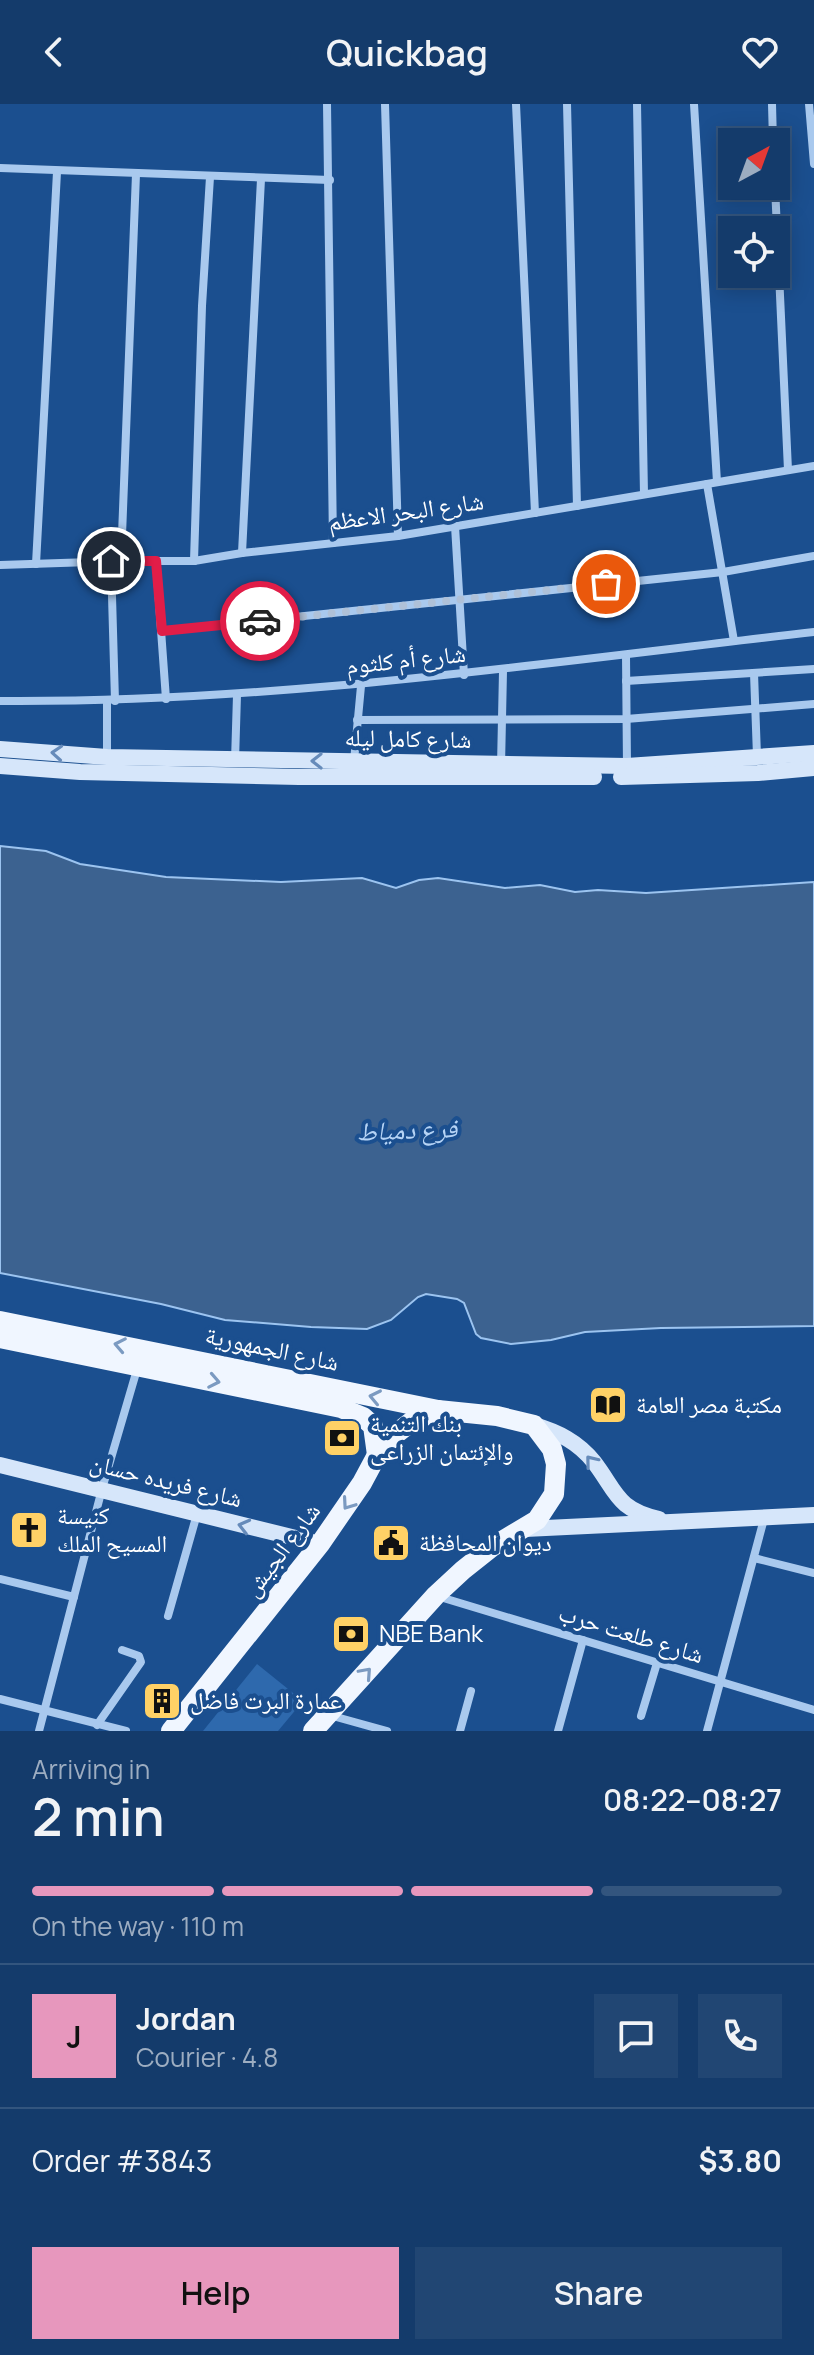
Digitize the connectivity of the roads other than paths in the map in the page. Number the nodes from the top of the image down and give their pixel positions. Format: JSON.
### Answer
{"nodes":[{"id":1,"x":327,"y":104,"type":"edge"},
{"id":2,"x":385,"y":104,"type":"edge"},
{"id":3,"x":516,"y":104,"type":"edge"},
{"id":4,"x":567,"y":104,"type":"edge"},
{"id":5,"x":637,"y":104,"type":"edge"},
{"id":6,"x":694,"y":104,"type":"edge"},
{"id":7,"x":772,"y":104,"type":"edge"},
{"id":8,"x":809,"y":104,"type":"edge"},
{"id":9,"x":773,"y":128,"type":"edge"},
{"id":10,"x":814,"y":164,"type":"edge"},
{"id":11,"x":0,"y":168,"type":"edge"},
{"id":12,"x":57,"y":172,"type":"junction"},
{"id":13,"x":136,"y":174,"type":"junction"},
{"id":14,"x":210,"y":177,"type":"junction"},
{"id":15,"x":261,"y":179,"type":"junction"},
{"id":16,"x":330,"y":180,"type":"junction"},
{"id":17,"x":776,"y":200,"type":"edge"},
{"id":18,"x":814,"y":466,"type":"edge"},
{"id":19,"x":788,"y":470,"type":"junction"},
{"id":20,"x":712,"y":483,"type":"junction"},
{"id":21,"x":644,"y":494,"type":"junction"},
{"id":22,"x":577,"y":506,"type":"junction"},
{"id":23,"x":535,"y":513,"type":"junction"},
{"id":24,"x":455,"y":526,"type":"junction"},
{"id":25,"x":398,"y":536,"type":"junction"},
{"id":26,"x":333,"y":543,"type":"junction"},
{"id":27,"x":242,"y":553,"type":"junction"},
{"id":28,"x":814,"y":556,"type":"edge"},
{"id":29,"x":116,"y":561,"type":"junction"},
{"id":30,"x":156,"y":561,"type":"junction"},
{"id":31,"x":194,"y":561,"type":"junction"},
{"id":32,"x":36,"y":564,"type":"junction"},
{"id":33,"x":0,"y":565,"type":"edge"},
{"id":34,"x":723,"y":572,"type":"junction"},
{"id":35,"x":460,"y":600,"type":"junction"},
{"id":36,"x":162,"y":631,"type":"junction"},
{"id":37,"x":814,"y":632,"type":"edge"},
{"id":38,"x":734,"y":641,"type":"junction"},
{"id":39,"x":626,"y":655,"type":"junction"},
{"id":40,"x":814,"y":669,"type":"edge"},
{"id":41,"x":503,"y":671,"type":"junction"},
{"id":42,"x":754,"y":673,"type":"junction"},
{"id":43,"x":464,"y":675,"type":"junction"},
{"id":44,"x":626,"y":681,"type":"junction"},
{"id":45,"x":361,"y":686,"type":"junction"},
{"id":46,"x":237,"y":695,"type":"junction"},
{"id":47,"x":166,"y":699,"type":"junction"},
{"id":48,"x":0,"y":701,"type":"edge"},
{"id":49,"x":111,"y":702,"type":"junction"},
{"id":50,"x":814,"y":704,"type":"edge"},
{"id":51,"x":755,"y":709,"type":"junction"},
{"id":52,"x":502,"y":719,"type":"junction"},
{"id":53,"x":626,"y":719,"type":"junction"},
{"id":54,"x":357,"y":720,"type":"junction"},
{"id":55,"x":0,"y":749,"type":"edge"},
{"id":56,"x":814,"y":753,"type":"edge"},
{"id":57,"x":107,"y":757,"type":"junction"},
{"id":58,"x":354,"y":761,"type":"junction"},
{"id":59,"x":0,"y":766,"type":"edge"},
{"id":60,"x":627,"y":766,"type":"junction"},
{"id":61,"x":758,"y":766,"type":"junction"},
{"id":62,"x":235,"y":767,"type":"junction"},
{"id":63,"x":814,"y":768,"type":"edge"},
{"id":64,"x":501,"y":770,"type":"junction"},
{"id":65,"x":0,"y":1321,"type":"edge"},
{"id":66,"x":0,"y":1338,"type":"edge"},
{"id":67,"x":138,"y":1365,"type":"junction"},
{"id":68,"x":438,"y":1410,"type":"junction"},
{"id":69,"x":534,"y":1425,"type":"junction"},
{"id":70,"x":377,"y":1455,"type":"junction"},
{"id":71,"x":0,"y":1465,"type":"edge"},
{"id":72,"x":102,"y":1489,"type":"junction"},
{"id":73,"x":610,"y":1489,"type":"junction"},
{"id":74,"x":197,"y":1514,"type":"junction"},
{"id":75,"x":814,"y":1515,"type":"edge"},
{"id":76,"x":764,"y":1519,"type":"junction"},
{"id":77,"x":672,"y":1522,"type":"junction"},
{"id":78,"x":598,"y":1526,"type":"junction"},
{"id":79,"x":525,"y":1529,"type":"junction"},
{"id":80,"x":320,"y":1544,"type":"junction"},
{"id":81,"x":754,"y":1558,"type":"junction"},
{"id":82,"x":814,"y":1573,"type":"edge"},
{"id":83,"x":0,"y":1579,"type":"edge"},
{"id":84,"x":436,"y":1595,"type":"junction"},
{"id":85,"x":74,"y":1597,"type":"junction"},
{"id":86,"x":168,"y":1616,"type":"dead end"},
{"id":87,"x":583,"y":1640,"type":"junction"},
{"id":88,"x":122,"y":1650,"type":"dead end"},
{"id":89,"x":657,"y":1663,"type":"junction"},
{"id":90,"x":720,"y":1682,"type":"junction"},
{"id":91,"x":471,"y":1691,"type":"dead end"},
{"id":92,"x":0,"y":1699,"type":"edge"},
{"id":93,"x":814,"y":1710,"type":"edge"},
{"id":94,"x":44,"y":1711,"type":"junction"},
{"id":95,"x":328,"y":1715,"type":"junction"},
{"id":96,"x":641,"y":1716,"type":"dead end"},
{"id":97,"x":97,"y":1725,"type":"junction"},
{"id":98,"x":39,"y":1731,"type":"edge"},
{"id":99,"x":126,"y":1731,"type":"edge"},
{"id":100,"x":171,"y":1731,"type":"edge"},
{"id":101,"x":313,"y":1731,"type":"edge"},
{"id":102,"x":387,"y":1731,"type":"edge"},
{"id":103,"x":460,"y":1731,"type":"edge"},
{"id":104,"x":558,"y":1731,"type":"edge"},
{"id":105,"x":707,"y":1731,"type":"edge"}],
"edges":[{"from":1,"to":16,"type":"street"},
{"from":2,"to":25,"type":"street"},
{"from":3,"to":23,"type":"street"},
{"from":4,"to":22,"type":"street"},
{"from":5,"to":21,"type":"street"},
{"from":6,"to":20,"type":"street"},
{"from":7,"to":9,"type":"street"},
{"from":8,"to":10,"type":"street"},
{"from":11,"to":12,"type":"street"},
{"from":12,"to":13,"type":"street"},
{"from":12,"to":32,"type":"street"},
{"from":13,"to":14,"type":"street"},
{"from":13,"to":29,"type":"street"},
{"from":14,"to":15,"type":"street"},
{"from":14,"to":31,"type":"street"},
{"from":15,"to":16,"type":"street"},
{"from":15,"to":27,"type":"street"},
{"from":16,"to":26,"type":"street"},
{"from":17,"to":19,"type":"street"},
{"from":18,"to":19,"type":"street","name":"شارع البحر الاعظم"},
{"from":19,"to":20,"type":"street","name":"شارع البحر الاعظم"},
{"from":20,"to":21,"type":"street","name":"شارع البحر الاعظم"},
{"from":20,"to":34,"type":"street"},
{"from":21,"to":22,"type":"street","name":"شارع البحر الاعظم"},
{"from":22,"to":23,"type":"street","name":"شارع البحر الاعظم"},
{"from":23,"to":24,"type":"street","name":"شارع البحر الاعظم"},
{"from":24,"to":25,"type":"street","name":"شارع البحر الاعظم"},
{"from":24,"to":35,"type":"street"},
{"from":25,"to":26,"type":"street","name":"شارع البحر الاعظم"},
{"from":26,"to":27,"type":"street","name":"شارع البحر الاعظم"},
{"from":27,"to":31,"type":"street","name":"شارع البحر الاعظم"},
{"from":28,"to":34,"type":"street"},
{"from":29,"to":30,"type":"street","name":"شارع البحر الاعظم"},
{"from":29,"to":32,"type":"street","name":"شارع البحر الاعظم"},
{"from":29,"to":49,"type":"street"},
{"from":30,"to":31,"type":"street","name":"شارع البحر الاعظم"},
{"from":30,"to":36,"type":"street"},
{"from":32,"to":33,"type":"street","name":"شارع البحر الاعظم"},
{"from":34,"to":35,"type":"street"},
{"from":34,"to":38,"type":"street"},
{"from":35,"to":36,"type":"street"},
{"from":35,"to":43,"type":"street"},
{"from":36,"to":47,"type":"street"},
{"from":37,"to":38,"type":"street","name":"شارع أم كلثوم"},
{"from":38,"to":39,"type":"street","name":"شارع أم كلثوم"},
{"from":39,"to":41,"type":"street","name":"شارع أم كلثوم"},
{"from":39,"to":44,"type":"street"},
{"from":40,"to":42,"type":"street"},
{"from":41,"to":43,"type":"street","name":"شارع أم كلثوم"},
{"from":41,"to":52,"type":"street"},
{"from":42,"to":44,"type":"street"},
{"from":42,"to":51,"type":"street"},
{"from":43,"to":45,"type":"street","name":"شارع أم كلثوم"},
{"from":44,"to":53,"type":"street"},
{"from":45,"to":46,"type":"street","name":"شارع أم كلثوم"},
{"from":45,"to":54,"type":"street"},
{"from":46,"to":47,"type":"street","name":"شارع أم كلثوم"},
{"from":46,"to":62,"type":"street"},
{"from":47,"to":49,"type":"street","name":"شارع أم كلثوم"},
{"from":48,"to":49,"type":"street","name":"شارع أم كلثوم"},
{"from":49,"to":57,"type":"street"},
{"from":50,"to":51,"type":"street"},
{"from":51,"to":53,"type":"street"},
{"from":51,"to":61,"type":"street"},
{"from":52,"to":53,"type":"street"},
{"from":52,"to":54,"type":"street"},
{"from":52,"to":64,"type":"street"},
{"from":53,"to":60,"type":"street"},
{"from":54,"to":58,"type":"street"},
{"from":57,"to":55,"type":"street","name":"شارع كامل ليله","one_way":true},
{"from":56,"to":61,"type":"street","name":"شارع كامل ليله"},
{"from":57,"to":62,"type":"street","name":"شارع كامل ليله"},
{"from":58,"to":62,"type":"street","name":"شارع كامل ليله","one_way":true},
{"from":58,"to":64,"type":"street","name":"شارع كامل ليله"},
{"from":59,"to":62,"type":"street","name":"شارع كامل ليله"},
{"from":60,"to":61,"type":"street","name":"شارع كامل ليله"},
{"from":60,"to":64,"type":"street","name":"شارع كامل ليله"},
{"from":61,"to":63,"type":"street","name":"شارع كامل ليله"},
{"from":61,"to":64,"type":"street","name":"شارع كامل ليله"},
{"from":62,"to":64,"type":"street","name":"شارع كامل ليله"},
{"from":68,"to":65,"type":"main road","name":"شارع الجمهورية","one_way":true},
{"from":66,"to":67,"type":"main road","name":"شارع الجمهورية"},
{"from":67,"to":70,"type":"main road","name":"شارع الجمهورية","one_way":true},
{"from":67,"to":72,"type":"street"},
{"from":68,"to":69,"type":"main road","name":"شارع الجمهورية"},
{"from":68,"to":70,"type":"main road","name":"شارع الجيش"},
{"from":73,"to":69,"type":"street","one_way":true},
{"from":69,"to":79,"type":"main road"},
{"from":70,"to":80,"type":"main road","name":"شارع الجيش","one_way":true},
{"from":71,"to":72,"type":"street","name":"شارع فريده حسان"},
{"from":72,"to":74,"type":"street","name":"شارع فريده حسان"},
{"from":72,"to":85,"type":"street"},
{"from":73,"to":77,"type":"street"},
{"from":73,"to":78,"type":"street"},
{"from":80,"to":74,"type":"street","name":"شارع فريده حسان","one_way":true},
{"from":74,"to":86,"type":"street"},
{"from":75,"to":76,"type":"street"},
{"from":76,"to":77,"type":"street"},
{"from":76,"to":81,"type":"street"},
{"from":77,"to":78,"type":"street"},
{"from":78,"to":79,"type":"street"},
{"from":79,"to":84,"type":"main road"},
{"from":80,"to":100,"type":"main road","name":"شارع الجيش"},
{"from":81,"to":82,"type":"street"},
{"from":81,"to":90,"type":"street"},
{"from":83,"to":85,"type":"street"},
{"from":84,"to":87,"type":"street","name":"شارع طلعت حرب"},
{"from":95,"to":84,"type":"main road","one_way":true},
{"from":85,"to":94,"type":"street"},
{"from":87,"to":89,"type":"street","name":"شارع طلعت حرب"},
{"from":87,"to":104,"type":"street"},
{"from":88,"to":97,"type":"street"},
{"from":89,"to":90,"type":"street","name":"شارع طلعت حرب"},
{"from":89,"to":96,"type":"street"},
{"from":90,"to":93,"type":"street","name":"شارع طلعت حرب"},
{"from":90,"to":105,"type":"street"},
{"from":91,"to":103,"type":"street"},
{"from":92,"to":94,"type":"street"},
{"from":94,"to":97,"type":"street"},
{"from":94,"to":98,"type":"street"},
{"from":95,"to":101,"type":"main road"},
{"from":95,"to":102,"type":"street"},
{"from":97,"to":99,"type":"street"}]}
